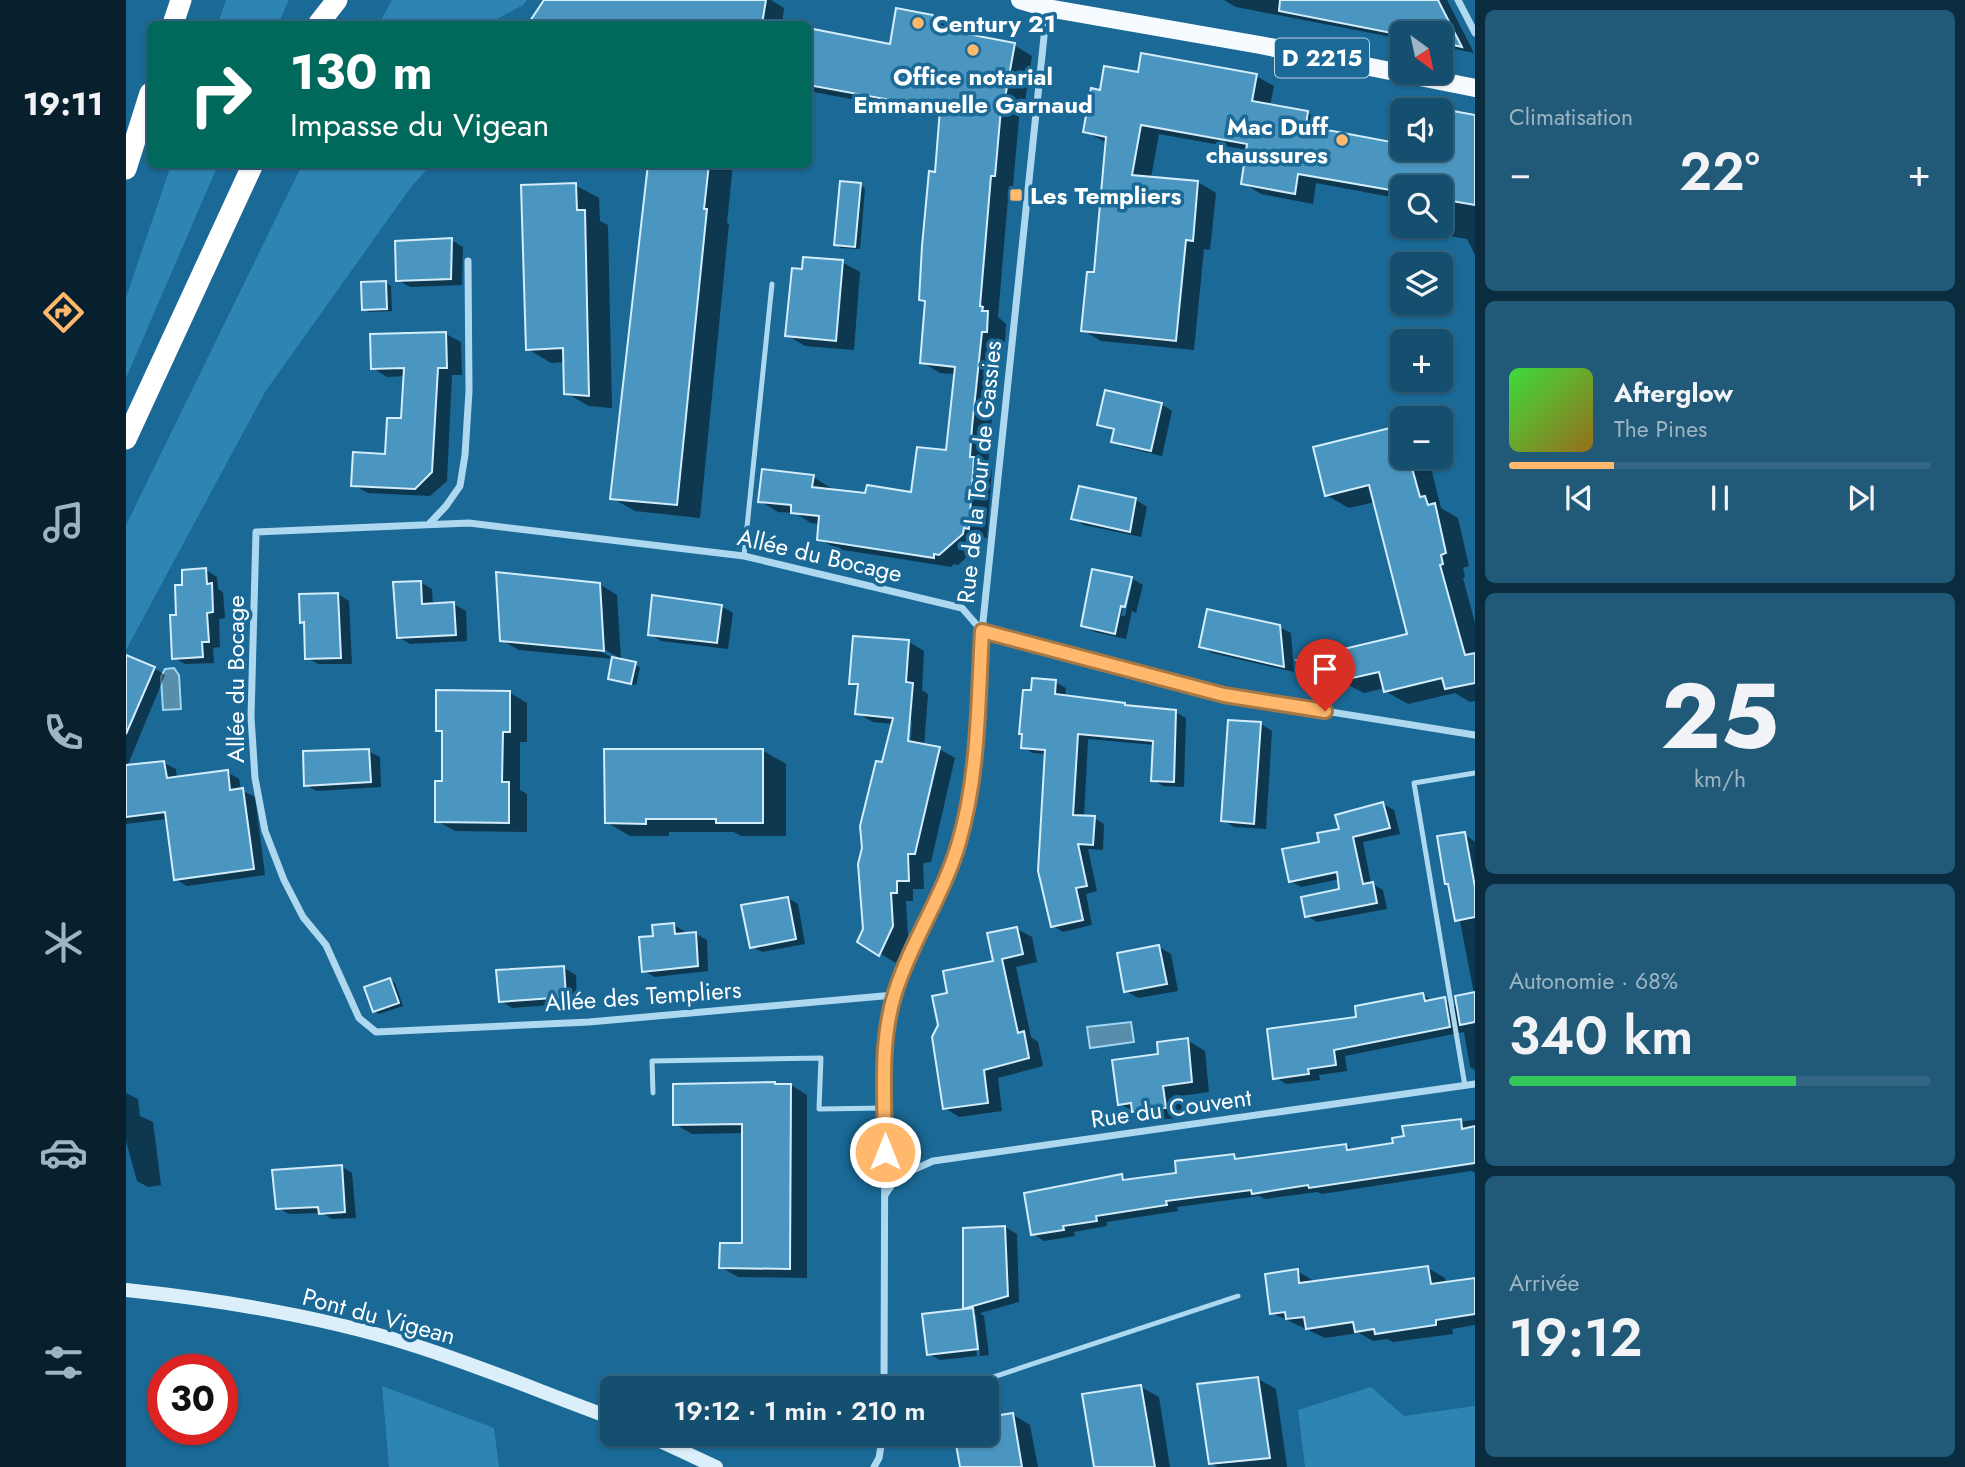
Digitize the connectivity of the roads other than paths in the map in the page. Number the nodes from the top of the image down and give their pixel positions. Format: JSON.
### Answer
{"nodes":[{"id":1,"x":181,"y":0,"type":"edge"},
{"id":2,"x":329,"y":0,"type":"edge"},
{"id":3,"x":337,"y":0,"type":"edge"},
{"id":4,"x":1020,"y":0,"type":"edge"},
{"id":5,"x":1458,"y":0,"type":"edge"},
{"id":6,"x":1072,"y":6,"type":"edge"},
{"id":7,"x":1047,"y":8,"type":"junction"},
{"id":8,"x":174,"y":21,"type":"edge"},
{"id":9,"x":319,"y":21,"type":"edge"},
{"id":10,"x":320,"y":21,"type":"edge"},
{"id":11,"x":1475,"y":33,"type":"edge"},
{"id":12,"x":1475,"y":88,"type":"edge"},
{"id":13,"x":147,"y":102,"type":"edge"},
{"id":14,"x":251,"y":168,"type":"edge"},
{"id":15,"x":126,"y":169,"type":"edge"},
{"id":16,"x":468,"y":261,"type":"dead end"},
{"id":17,"x":772,"y":284,"type":"dead end"},
{"id":18,"x":126,"y":439,"type":"edge"},
{"id":19,"x":428,"y":525,"type":"junction"},
{"id":20,"x":744,"y":556,"type":"junction"},
{"id":21,"x":982,"y":631,"type":"junction"},
{"id":22,"x":1475,"y":735,"type":"edge"},
{"id":23,"x":1475,"y":772,"type":"edge"},
{"id":24,"x":894,"y":995,"type":"junction"},
{"id":25,"x":395,"y":1030,"type":"joint"},
{"id":26,"x":1475,"y":1084,"type":"edge"},
{"id":27,"x":1465,"y":1086,"type":"junction"},
{"id":28,"x":653,"y":1093,"type":"dead end"},
{"id":29,"x":885,"y":1108,"type":"junction"},
{"id":30,"x":885,"y":1195,"type":"junction"},
{"id":31,"x":126,"y":1290,"type":"edge"},
{"id":32,"x":1238,"y":1296,"type":"dead end"},
{"id":33,"x":884,"y":1376,"type":"edge"},
{"id":34,"x":996,"y":1376,"type":"edge"},
{"id":35,"x":600,"y":1414,"type":"edge"},
{"id":36,"x":670,"y":1446,"type":"edge"},
{"id":37,"x":881,"y":1446,"type":"edge"},
{"id":38,"x":711,"y":1466,"type":"edge"},
{"id":39,"x":874,"y":1467,"type":"edge"}],
"edges":[{"from":1,"to":8,"type":"highway"},
{"from":2,"to":9,"type":"highway"},
{"from":3,"to":10,"type":"highway"},
{"from":4,"to":7,"type":"main road","number":"D 2215"},
{"from":5,"to":11,"type":"street"},
{"from":6,"to":7,"type":"main road","number":"D 2215"},
{"from":6,"to":12,"type":"main road","number":"D 2215"},
{"from":7,"to":21,"type":"street","name":"Rue de la Tour de Gassies"},
{"from":13,"to":15,"type":"highway"},
{"from":14,"to":18,"type":"highway"},
{"from":16,"to":19,"type":"street"},
{"from":17,"to":20,"type":"lane"},
{"from":19,"to":20,"type":"street","name":"Allée du Bocage"},
{"from":19,"to":25,"type":"street","name":"Allée du Bocage"},
{"from":20,"to":21,"type":"street","name":"Allée du Bocage"},
{"from":21,"to":22,"type":"street"},
{"from":21,"to":24,"type":"street","name":"Rue de la Tour de Gassies"},
{"from":23,"to":27,"type":"lane"},
{"from":24,"to":25,"type":"street","name":"Allée des Templiers"},
{"from":24,"to":29,"type":"street","name":"Rue de la Tour de Gassies"},
{"from":26,"to":27,"type":"street","name":"Rue du Couvent"},
{"from":27,"to":30,"type":"street","name":"Rue du Couvent"},
{"from":28,"to":29,"type":"lane"},
{"from":29,"to":30,"type":"street","name":"Rue de la Tour de Gassies"},
{"from":30,"to":33,"type":"street","name":"Rue de la Tour de Gassies"},
{"from":31,"to":35,"type":"street","name":"Pont du Vigean"},
{"from":32,"to":34,"type":"lane"},
{"from":36,"to":38,"type":"street"},
{"from":37,"to":39,"type":"street"}]}
